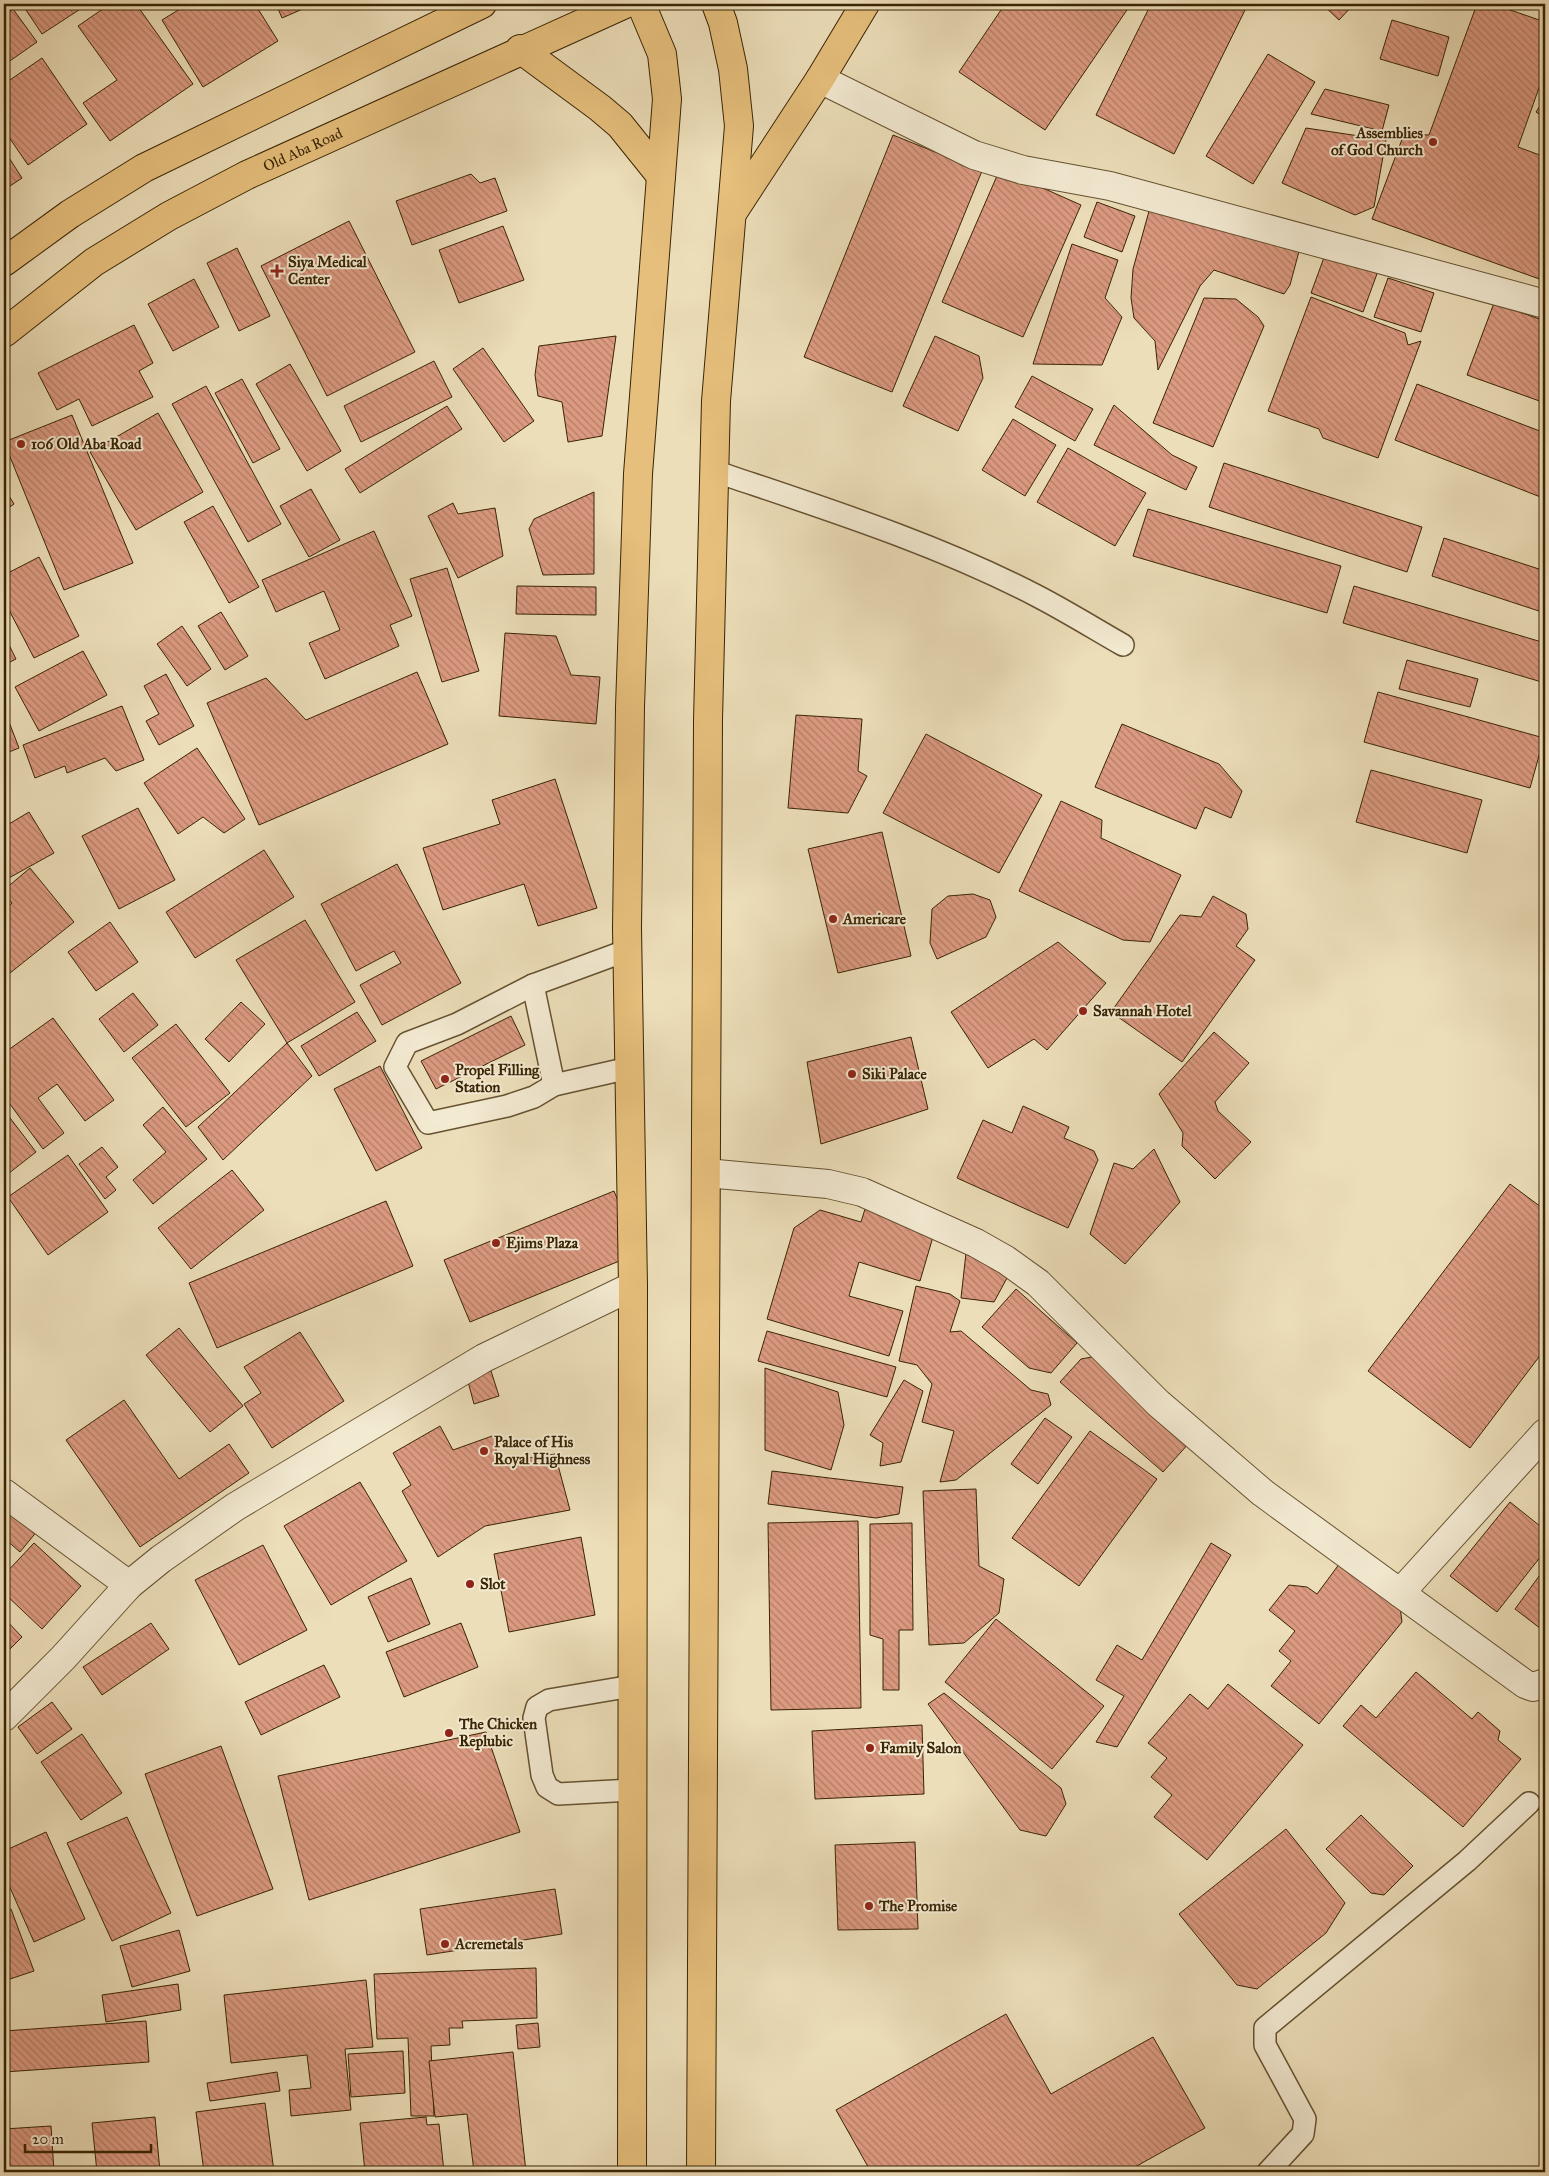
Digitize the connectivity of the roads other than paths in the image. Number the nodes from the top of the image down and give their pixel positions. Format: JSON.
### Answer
{"nodes":[{"id":1,"x":482,"y":4,"type":"edge"},
{"id":2,"x":625,"y":4,"type":"edge"},
{"id":3,"x":640,"y":4,"type":"edge"},
{"id":4,"x":716,"y":4,"type":"edge"},
{"id":5,"x":865,"y":4,"type":"edge"},
{"id":6,"x":520,"y":49,"type":"junction"},
{"id":7,"x":820,"y":80,"type":"junction"},
{"id":8,"x":661,"y":176,"type":"junction"},
{"id":9,"x":732,"y":214,"type":"junction"},
{"id":10,"x":4,"y":262,"type":"edge"},
{"id":11,"x":1545,"y":304,"type":"edge"},
{"id":12,"x":4,"y":332,"type":"edge"},
{"id":13,"x":714,"y":471,"type":"junction"},
{"id":14,"x":1124,"y":645,"type":"dead end"},
{"id":15,"x":628,"y":950,"type":"junction"},
{"id":16,"x":533,"y":985,"type":"junction"},
{"id":17,"x":629,"y":1068,"type":"junction"},
{"id":18,"x":554,"y":1085,"type":"junction"},
{"id":19,"x":706,"y":1173,"type":"junction"},
{"id":20,"x":633,"y":1286,"type":"junction"},
{"id":21,"x":1545,"y":1433,"type":"edge"},
{"id":22,"x":4,"y":1493,"type":"edge"},
{"id":23,"x":129,"y":1585,"type":"junction"},
{"id":24,"x":1400,"y":1594,"type":"junction"},
{"id":25,"x":1545,"y":1683,"type":"edge"},
{"id":26,"x":632,"y":1686,"type":"junction"},
{"id":27,"x":4,"y":1717,"type":"edge"},
{"id":28,"x":632,"y":1790,"type":"junction"},
{"id":29,"x":1528,"y":1803,"type":"dead end"},
{"id":30,"x":632,"y":2172,"type":"edge"},
{"id":31,"x":701,"y":2172,"type":"edge"},
{"id":32,"x":1268,"y":2172,"type":"edge"}],
"edges":[{"from":1,"to":10,"type":"main road"},
{"from":2,"to":6,"type":"main road","name":"Old Aba Road"},
{"from":3,"to":8,"type":"main road"},
{"from":4,"to":9,"type":"main road"},
{"from":5,"to":7,"type":"main road"},
{"from":6,"to":8,"type":"main road"},
{"from":6,"to":12,"type":"main road","name":"Old Aba Road"},
{"from":7,"to":9,"type":"main road"},
{"from":7,"to":11,"type":"street"},
{"from":8,"to":15,"type":"main road"},
{"from":9,"to":13,"type":"main road"},
{"from":13,"to":14,"type":"lane"},
{"from":13,"to":19,"type":"main road"},
{"from":15,"to":16,"type":"lane"},
{"from":15,"to":17,"type":"main road"},
{"from":16,"to":18,"type":"lane"},
{"from":16,"to":18,"type":"lane"},
{"from":17,"to":18,"type":"lane"},
{"from":17,"to":20,"type":"main road"},
{"from":19,"to":24,"type":"street"},
{"from":19,"to":31,"type":"main road"},
{"from":20,"to":23,"type":"street"},
{"from":20,"to":26,"type":"main road"},
{"from":21,"to":24,"type":"street"},
{"from":22,"to":23,"type":"street"},
{"from":23,"to":27,"type":"street"},
{"from":24,"to":25,"type":"street"},
{"from":26,"to":28,"type":"main road"},
{"from":26,"to":28,"type":"lane"},
{"from":28,"to":30,"type":"main road"},
{"from":29,"to":32,"type":"lane"}]}
